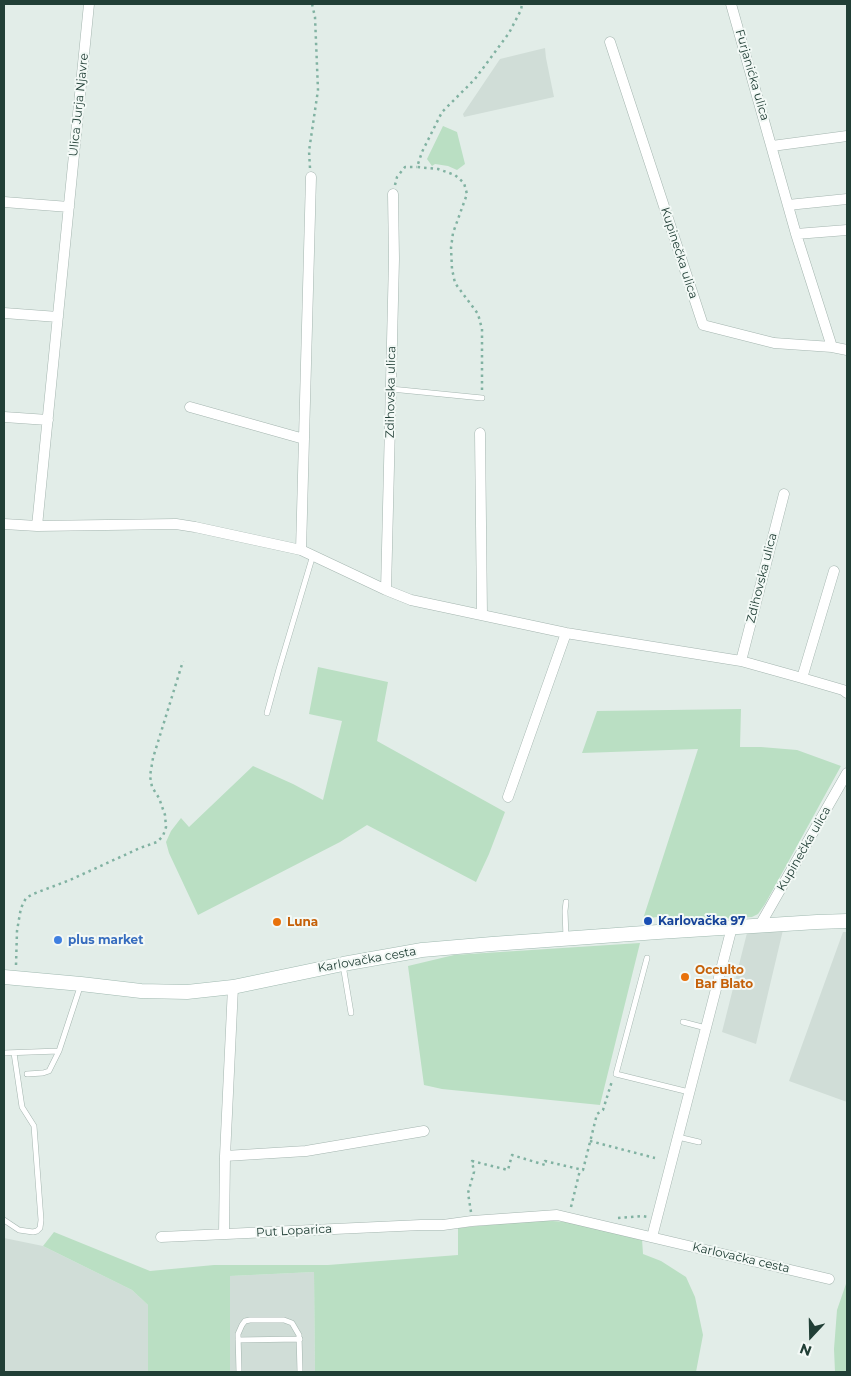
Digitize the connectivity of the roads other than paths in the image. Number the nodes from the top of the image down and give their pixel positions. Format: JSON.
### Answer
{"nodes":[{"id":1,"x":89,"y":4,"type":"edge"},
{"id":2,"x":732,"y":4,"type":"edge"},
{"id":3,"x":610,"y":42,"type":"dead end"},
{"id":4,"x":847,"y":136,"type":"edge"},
{"id":5,"x":772,"y":146,"type":"junction"},
{"id":6,"x":311,"y":177,"type":"road end"},
{"id":7,"x":393,"y":194,"type":"road end"},
{"id":8,"x":847,"y":199,"type":"edge"},
{"id":9,"x":4,"y":202,"type":"edge"},
{"id":10,"x":788,"y":205,"type":"junction"},
{"id":11,"x":69,"y":207,"type":"junction"},
{"id":12,"x":847,"y":230,"type":"edge"},
{"id":13,"x":796,"y":234,"type":"junction"},
{"id":14,"x":4,"y":313,"type":"edge"},
{"id":15,"x":58,"y":317,"type":"junction"},
{"id":16,"x":832,"y":347,"type":"junction"},
{"id":17,"x":847,"y":350,"type":"edge"},
{"id":18,"x":392,"y":389,"type":"junction"},
{"id":19,"x":482,"y":398,"type":"road end"},
{"id":20,"x":190,"y":407,"type":"dead end"},
{"id":21,"x":4,"y":417,"type":"edge"},
{"id":22,"x":48,"y":420,"type":"junction"},
{"id":23,"x":480,"y":433,"type":"dead end"},
{"id":24,"x":304,"y":439,"type":"junction"},
{"id":25,"x":784,"y":494,"type":"dead end"},
{"id":26,"x":4,"y":524,"type":"edge"},
{"id":27,"x":37,"y":526,"type":"junction"},
{"id":28,"x":301,"y":550,"type":"junction"},
{"id":29,"x":314,"y":555,"type":"junction"},
{"id":30,"x":834,"y":571,"type":"dead end"},
{"id":31,"x":386,"y":590,"type":"junction"},
{"id":32,"x":482,"y":615,"type":"junction"},
{"id":33,"x":566,"y":633,"type":"junction"},
{"id":34,"x":741,"y":661,"type":"junction"},
{"id":35,"x":802,"y":678,"type":"junction"},
{"id":36,"x":847,"y":693,"type":"edge"},
{"id":37,"x":267,"y":713,"type":"dead end"},
{"id":38,"x":847,"y":773,"type":"edge"},
{"id":39,"x":508,"y":797,"type":"dead end"},
{"id":40,"x":566,"y":902,"type":"dead end"},
{"id":41,"x":847,"y":921,"type":"edge"},
{"id":42,"x":760,"y":926,"type":"junction"},
{"id":43,"x":732,"y":928,"type":"junction"},
{"id":44,"x":566,"y":939,"type":"junction"},
{"id":45,"x":647,"y":958,"type":"dead end"},
{"id":46,"x":343,"y":964,"type":"junction"},
{"id":47,"x":4,"y":977,"type":"edge"},
{"id":48,"x":81,"y":984,"type":"junction"},
{"id":49,"x":233,"y":987,"type":"junction"},
{"id":50,"x":350,"y":1013,"type":"dead end"},
{"id":51,"x":683,"y":1022,"type":"dead end"},
{"id":52,"x":706,"y":1028,"type":"junction"},
{"id":53,"x":59,"y":1051,"type":"junction"},
{"id":54,"x":14,"y":1053,"type":"junction"},
{"id":55,"x":4,"y":1054,"type":"edge"},
{"id":56,"x":27,"y":1074,"type":"dead end"},
{"id":57,"x":690,"y":1092,"type":"junction"},
{"id":58,"x":424,"y":1131,"type":"dead end"},
{"id":59,"x":678,"y":1137,"type":"junction"},
{"id":60,"x":699,"y":1142,"type":"dead end"},
{"id":61,"x":225,"y":1156,"type":"junction"},
{"id":62,"x":4,"y":1220,"type":"edge"},
{"id":63,"x":443,"y":1226,"type":"joint"},
{"id":64,"x":224,"y":1234,"type":"junction"},
{"id":65,"x":161,"y":1237,"type":"dead end"},
{"id":66,"x":652,"y":1237,"type":"junction"},
{"id":67,"x":829,"y":1279,"type":"dead end"},
{"id":68,"x":300,"y":1339,"type":"junction"},
{"id":69,"x":238,"y":1340,"type":"junction"},
{"id":70,"x":239,"y":1372,"type":"edge"},
{"id":71,"x":300,"y":1372,"type":"edge"}],
"edges":[{"from":1,"to":11,"type":"street","name":"Ulica Jurja Njavre"},
{"from":2,"to":5,"type":"street","name":"Furjanićka ulica"},
{"from":3,"to":16,"type":"street","name":"Kupinečka ulica"},
{"from":4,"to":5,"type":"street"},
{"from":5,"to":10,"type":"street","name":"Furjanićka ulica"},
{"from":6,"to":24,"type":"street"},
{"from":7,"to":18,"type":"street","name":"Zdihovska ulica"},
{"from":8,"to":10,"type":"street"},
{"from":9,"to":11,"type":"street"},
{"from":10,"to":13,"type":"street","name":"Furjanićka ulica"},
{"from":11,"to":15,"type":"street","name":"Ulica Jurja Njavre"},
{"from":12,"to":13,"type":"street"},
{"from":13,"to":16,"type":"street","name":"Furjanićka ulica"},
{"from":14,"to":15,"type":"street"},
{"from":15,"to":22,"type":"street","name":"Ulica Jurja Njavre"},
{"from":16,"to":17,"type":"street","name":"Kupinečka ulica"},
{"from":18,"to":19,"type":"lane"},
{"from":18,"to":31,"type":"street","name":"Zdihovska ulica"},
{"from":20,"to":24,"type":"street"},
{"from":21,"to":22,"type":"street"},
{"from":22,"to":27,"type":"street","name":"Ulica Jurja Njavre"},
{"from":23,"to":32,"type":"street"},
{"from":24,"to":28,"type":"street"},
{"from":25,"to":34,"type":"street","name":"Zdihovska ulica"},
{"from":26,"to":27,"type":"street"},
{"from":27,"to":28,"type":"street"},
{"from":28,"to":29,"type":"street"},
{"from":29,"to":31,"type":"street"},
{"from":29,"to":37,"type":"lane"},
{"from":30,"to":35,"type":"street"},
{"from":31,"to":32,"type":"street"},
{"from":32,"to":33,"type":"street"},
{"from":33,"to":34,"type":"street"},
{"from":33,"to":39,"type":"street"},
{"from":34,"to":35,"type":"street"},
{"from":35,"to":36,"type":"street"},
{"from":38,"to":42,"type":"street","name":"Kupinečka ulica"},
{"from":40,"to":44,"type":"lane"},
{"from":41,"to":42,"type":"street","name":"Karlovačka cesta"},
{"from":42,"to":43,"type":"street","name":"Karlovačka cesta"},
{"from":43,"to":44,"type":"street","name":"Karlovačka cesta"},
{"from":43,"to":52,"type":"street"},
{"from":44,"to":46,"type":"street","name":"Karlovačka cesta"},
{"from":45,"to":57,"type":"lane"},
{"from":46,"to":49,"type":"street","name":"Karlovačka cesta"},
{"from":46,"to":50,"type":"lane"},
{"from":47,"to":48,"type":"street","name":"Karlovačka cesta"},
{"from":48,"to":49,"type":"street","name":"Karlovačka cesta"},
{"from":48,"to":53,"type":"lane"},
{"from":49,"to":61,"type":"street"},
{"from":51,"to":52,"type":"lane"},
{"from":52,"to":57,"type":"street"},
{"from":53,"to":54,"type":"lane"},
{"from":53,"to":56,"type":"lane"},
{"from":54,"to":55,"type":"lane"},
{"from":54,"to":62,"type":"lane"},
{"from":57,"to":59,"type":"street"},
{"from":58,"to":61,"type":"street"},
{"from":59,"to":60,"type":"lane"},
{"from":59,"to":66,"type":"street"},
{"from":61,"to":64,"type":"street"},
{"from":63,"to":64,"type":"street","name":"Put Loparica"},
{"from":63,"to":66,"type":"street","name":"Karlovačka cesta"},
{"from":64,"to":65,"type":"street","name":"Put Loparica"},
{"from":66,"to":67,"type":"street","name":"Karlovačka cesta"},
{"from":68,"to":69,"type":"lane"},
{"from":68,"to":69,"type":"lane"},
{"from":68,"to":71,"type":"lane"},
{"from":69,"to":70,"type":"lane"}]}
